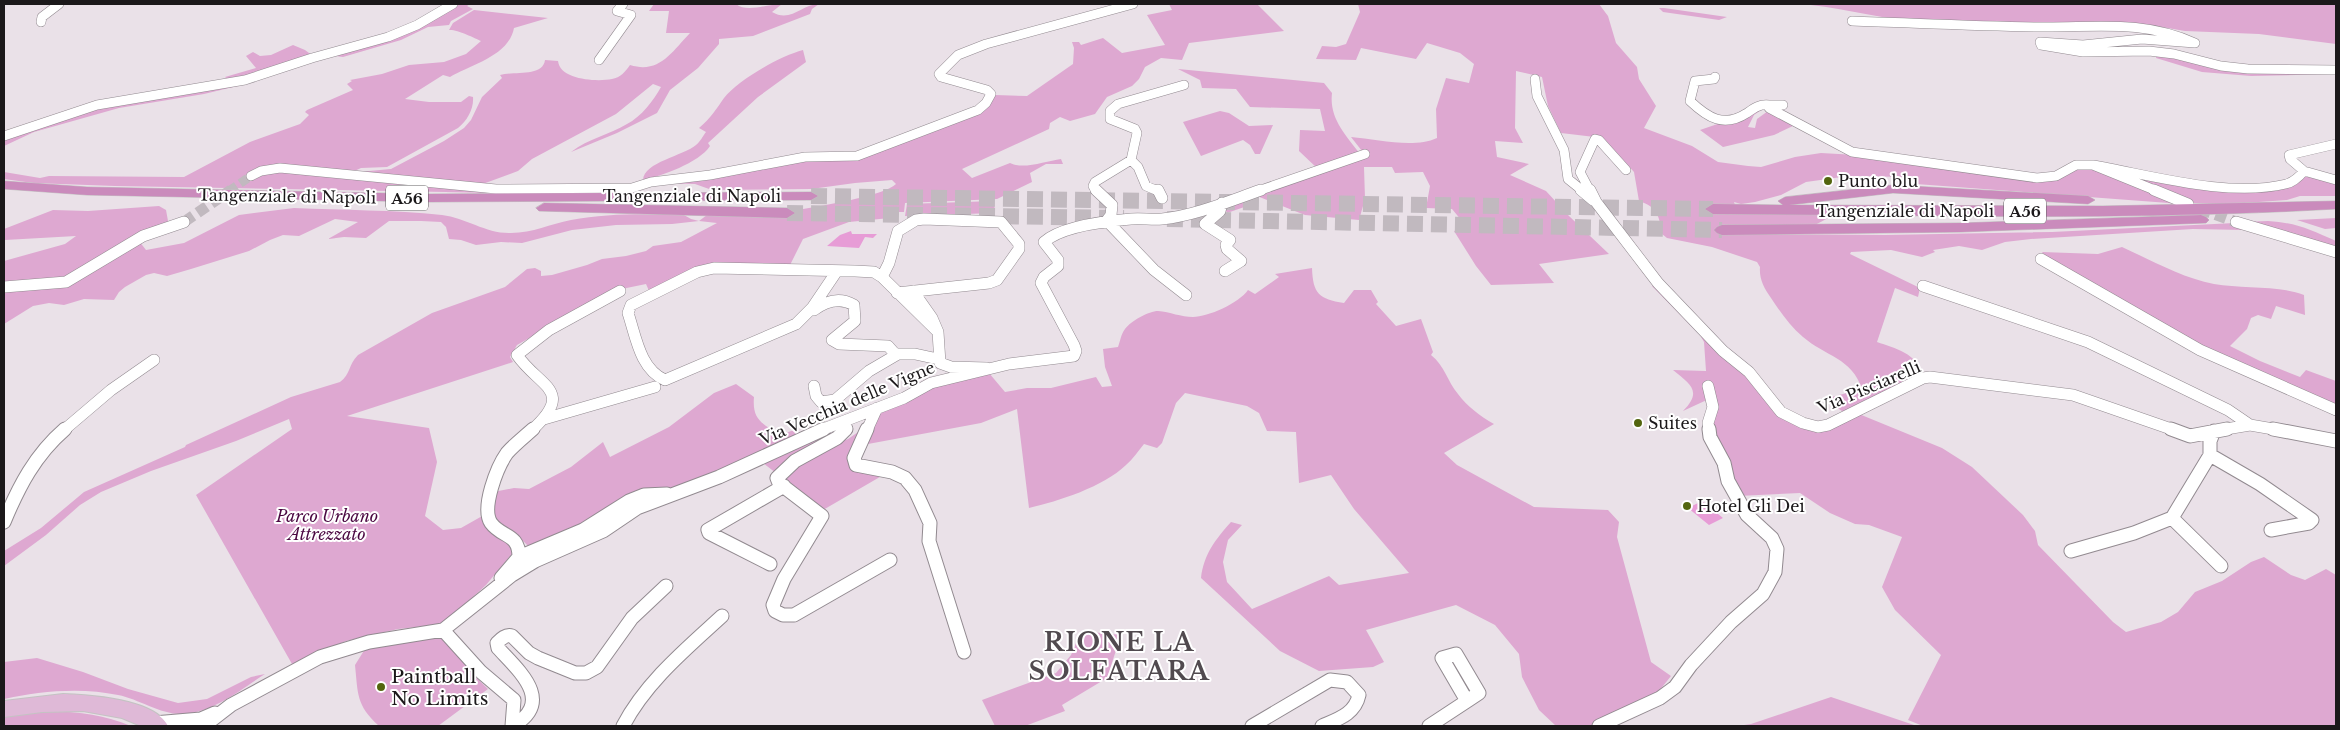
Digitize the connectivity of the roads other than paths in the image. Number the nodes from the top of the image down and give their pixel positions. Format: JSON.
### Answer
{"nodes":[{"id":1,"x":59,"y":4,"type":"edge"},
{"id":2,"x":453,"y":4,"type":"edge"},
{"id":3,"x":623,"y":4,"type":"edge"},
{"id":4,"x":1133,"y":4,"type":"edge"},
{"id":5,"x":1852,"y":21,"type":"dead end"},
{"id":6,"x":41,"y":22,"type":"dead end"},
{"id":7,"x":599,"y":60,"type":"dead end"},
{"id":8,"x":2336,"y":70,"type":"edge"},
{"id":9,"x":1715,"y":76,"type":"dead end"},
{"id":10,"x":1535,"y":80,"type":"dead end"},
{"id":11,"x":1184,"y":84,"type":"dead end"},
{"id":12,"x":1769,"y":105,"type":"junction"},
{"id":13,"x":1782,"y":105,"type":"dead end"},
{"id":14,"x":4,"y":136,"type":"edge"},
{"id":15,"x":2336,"y":144,"type":"edge"},
{"id":16,"x":1365,"y":154,"type":"dead end"},
{"id":17,"x":1131,"y":160,"type":"junction"},
{"id":18,"x":2093,"y":164,"type":"junction"},
{"id":19,"x":1626,"y":170,"type":"dead end"},
{"id":20,"x":2304,"y":171,"type":"junction"},
{"id":21,"x":251,"y":176,"type":"tunnel mouth"},
{"id":22,"x":2336,"y":180,"type":"edge"},
{"id":23,"x":4,"y":185,"type":"edge"},
{"id":24,"x":4,"y":195,"type":"edge"},
{"id":25,"x":811,"y":196,"type":"tunnel mouth"},
{"id":26,"x":1162,"y":198,"type":"dead end"},
{"id":27,"x":1808,"y":198,"type":"junction"},
{"id":28,"x":1792,"y":200,"type":"junction"},
{"id":29,"x":1596,"y":202,"type":"junction"},
{"id":30,"x":1222,"y":203,"type":"junction"},
{"id":31,"x":2102,"y":203,"type":"junction"},
{"id":32,"x":1829,"y":205,"type":"junction"},
{"id":33,"x":2336,"y":205,"type":"edge"},
{"id":34,"x":1756,"y":206,"type":"junction"},
{"id":35,"x":2157,"y":208,"type":"junction"},
{"id":36,"x":1713,"y":209,"type":"tunnel mouth"},
{"id":37,"x":787,"y":213,"type":"tunnel mouth"},
{"id":38,"x":2336,"y":213,"type":"edge"},
{"id":39,"x":184,"y":222,"type":"tunnel mouth"},
{"id":40,"x":2236,"y":222,"type":"tunnel mouth"},
{"id":41,"x":1107,"y":223,"type":"junction"},
{"id":42,"x":1722,"y":230,"type":"tunnel mouth"},
{"id":43,"x":2336,"y":252,"type":"edge"},
{"id":44,"x":2041,"y":259,"type":"dead end"},
{"id":45,"x":837,"y":271,"type":"junction"},
{"id":46,"x":1225,"y":271,"type":"dead end"},
{"id":47,"x":882,"y":277,"type":"junction"},
{"id":48,"x":1923,"y":286,"type":"dead end"},
{"id":49,"x":4,"y":287,"type":"edge"},
{"id":50,"x":620,"y":291,"type":"dead end"},
{"id":51,"x":913,"y":291,"type":"junction"},
{"id":52,"x":897,"y":293,"type":"junction"},
{"id":53,"x":1186,"y":295,"type":"dead end"},
{"id":54,"x":809,"y":312,"type":"junction"},
{"id":55,"x":938,"y":332,"type":"junction"},
{"id":56,"x":896,"y":355,"type":"junction"},
{"id":57,"x":154,"y":360,"type":"dead end"},
{"id":58,"x":938,"y":360,"type":"junction"},
{"id":59,"x":991,"y":369,"type":"junction"},
{"id":60,"x":814,"y":386,"type":"dead end"},
{"id":61,"x":1708,"y":386,"type":"dead end"},
{"id":62,"x":656,"y":387,"type":"dead end"},
{"id":63,"x":877,"y":408,"type":"junction"},
{"id":64,"x":2336,"y":410,"type":"edge"},
{"id":65,"x":544,"y":419,"type":"junction"},
{"id":66,"x":846,"y":421,"type":"junction"},
{"id":67,"x":2250,"y":425,"type":"junction"},
{"id":68,"x":2214,"y":431,"type":"junction"},
{"id":69,"x":2336,"y":441,"type":"edge"},
{"id":70,"x":2210,"y":456,"type":"junction"},
{"id":71,"x":784,"y":486,"type":"junction"},
{"id":72,"x":17,"y":490,"type":"junction"},
{"id":73,"x":667,"y":494,"type":"dead end"},
{"id":74,"x":4,"y":497,"type":"edge"},
{"id":75,"x":2172,"y":518,"type":"junction"},
{"id":76,"x":4,"y":522,"type":"edge"},
{"id":77,"x":2271,"y":530,"type":"dead end"},
{"id":78,"x":2071,"y":551,"type":"dead end"},
{"id":79,"x":519,"y":557,"type":"junction"},
{"id":80,"x":890,"y":560,"type":"dead end"},
{"id":81,"x":770,"y":564,"type":"dead end"},
{"id":82,"x":2221,"y":566,"type":"dead end"},
{"id":83,"x":666,"y":586,"type":"dead end"},
{"id":84,"x":488,"y":595,"type":"junction"},
{"id":85,"x":722,"y":616,"type":"dead end"},
{"id":86,"x":443,"y":630,"type":"junction"},
{"id":87,"x":964,"y":652,"type":"dead end"},
{"id":88,"x":1467,"y":702,"type":"dead end"},
{"id":89,"x":4,"y":709,"type":"edge"},
{"id":90,"x":200,"y":724,"type":"edge"},
{"id":91,"x":156,"y":725,"type":"edge"},
{"id":92,"x":513,"y":726,"type":"edge"},
{"id":93,"x":622,"y":726,"type":"edge"},
{"id":94,"x":1252,"y":726,"type":"edge"},
{"id":95,"x":1322,"y":726,"type":"edge"},
{"id":96,"x":1429,"y":726,"type":"edge"},
{"id":97,"x":1599,"y":726,"type":"edge"}],
"edges":[{"from":1,"to":6,"type":"street"},
{"from":2,"to":14,"type":"street"},
{"from":3,"to":7,"type":"street"},
{"from":4,"to":21,"type":"street"},
{"from":5,"to":8,"type":"street"},
{"from":9,"to":12,"type":"street"},
{"from":10,"to":29,"type":"street"},
{"from":11,"to":17,"type":"street"},
{"from":12,"to":13,"type":"street"},
{"from":12,"to":18,"type":"street"},
{"from":15,"to":20,"type":"street"},
{"from":16,"to":30,"type":"street","name":"Via Vecchia delle Vigne"},
{"from":17,"to":26,"type":"street"},
{"from":17,"to":41,"type":"street"},
{"from":18,"to":20,"type":"street"},
{"from":18,"to":35,"type":"street"},
{"from":19,"to":29,"type":"street"},
{"from":20,"to":22,"type":"street"},
{"from":23,"to":25,"type":"highway","name":"Tangenziale di Napoli","number":"A56"},
{"from":24,"to":37,"type":"highway","name":"Tangenziale di Napoli","number":"A56"},
{"from":27,"to":28,"type":"highway"},
{"from":27,"to":31,"type":"highway"},
{"from":27,"to":32,"type":"highway"},
{"from":28,"to":31,"type":"highway"},
{"from":28,"to":34,"type":"highway"},
{"from":29,"to":68,"type":"street","name":"Via Pisciarelli"},
{"from":30,"to":41,"type":"street","name":"Via Vecchia delle Vigne"},
{"from":30,"to":46,"type":"street"},
{"from":31,"to":32,"type":"highway"},
{"from":31,"to":32,"type":"highway"},
{"from":31,"to":34,"type":"highway"},
{"from":31,"to":35,"type":"highway"},
{"from":32,"to":34,"type":"highway","name":"Tangenziale di Napoli","number":"A56"},
{"from":32,"to":35,"type":"highway","name":"Tangenziale di Napoli","number":"A56"},
{"from":32,"to":35,"type":"highway"},
{"from":32,"to":35,"type":"highway"},
{"from":33,"to":35,"type":"highway","name":"Tangenziale di Napoli","number":"A56"},
{"from":34,"to":35,"type":"highway"},
{"from":34,"to":36,"type":"highway","name":"Tangenziale di Napoli","number":"A56"},
{"from":38,"to":42,"type":"highway","name":"Tangenziale di Napoli","number":"A56"},
{"from":39,"to":49,"type":"street"},
{"from":40,"to":43,"type":"street"},
{"from":41,"to":53,"type":"street"},
{"from":41,"to":59,"type":"street","name":"Via Vecchia delle Vigne"},
{"from":44,"to":64,"type":"street"},
{"from":45,"to":47,"type":"street"},
{"from":45,"to":54,"type":"street"},
{"from":45,"to":54,"type":"street"},
{"from":47,"to":51,"type":"street"},
{"from":47,"to":52,"type":"street"},
{"from":48,"to":67,"type":"street"},
{"from":50,"to":65,"type":"street"},
{"from":51,"to":52,"type":"street"},
{"from":51,"to":55,"type":"street"},
{"from":52,"to":55,"type":"street"},
{"from":54,"to":56,"type":"street"},
{"from":55,"to":58,"type":"street"},
{"from":56,"to":58,"type":"street"},
{"from":56,"to":60,"type":"street"},
{"from":57,"to":72,"type":"street"},
{"from":58,"to":59,"type":"street"},
{"from":59,"to":63,"type":"street","name":"Via Vecchia delle Vigne"},
{"from":61,"to":97,"type":"street"},
{"from":62,"to":65,"type":"street"},
{"from":63,"to":66,"type":"street","name":"Via Vecchia delle Vigne"},
{"from":63,"to":87,"type":"street"},
{"from":65,"to":79,"type":"street"},
{"from":66,"to":71,"type":"street"},
{"from":66,"to":84,"type":"street","name":"Via Vecchia delle Vigne"},
{"from":67,"to":68,"type":"street","name":"Via Pisciarelli"},
{"from":67,"to":69,"type":"street","name":"Via Pisciarelli"},
{"from":68,"to":70,"type":"street"},
{"from":70,"to":75,"type":"street"},
{"from":70,"to":77,"type":"street"},
{"from":71,"to":80,"type":"street"},
{"from":71,"to":81,"type":"street"},
{"from":72,"to":74,"type":"street"},
{"from":72,"to":76,"type":"street"},
{"from":73,"to":79,"type":"street"},
{"from":75,"to":78,"type":"street"},
{"from":75,"to":82,"type":"street"},
{"from":79,"to":84,"type":"street"},
{"from":83,"to":92,"type":"street"},
{"from":84,"to":86,"type":"street","name":"Via Vecchia delle Vigne"},
{"from":85,"to":93,"type":"street"},
{"from":86,"to":90,"type":"street","name":"Via Vecchia delle Vigne"},
{"from":86,"to":92,"type":"street"},
{"from":88,"to":96,"type":"street"},
{"from":89,"to":91,"type":"main road"},
{"from":90,"to":91,"type":"street","name":"Via Vecchia delle Vigne"},
{"from":94,"to":95,"type":"street"}]}
